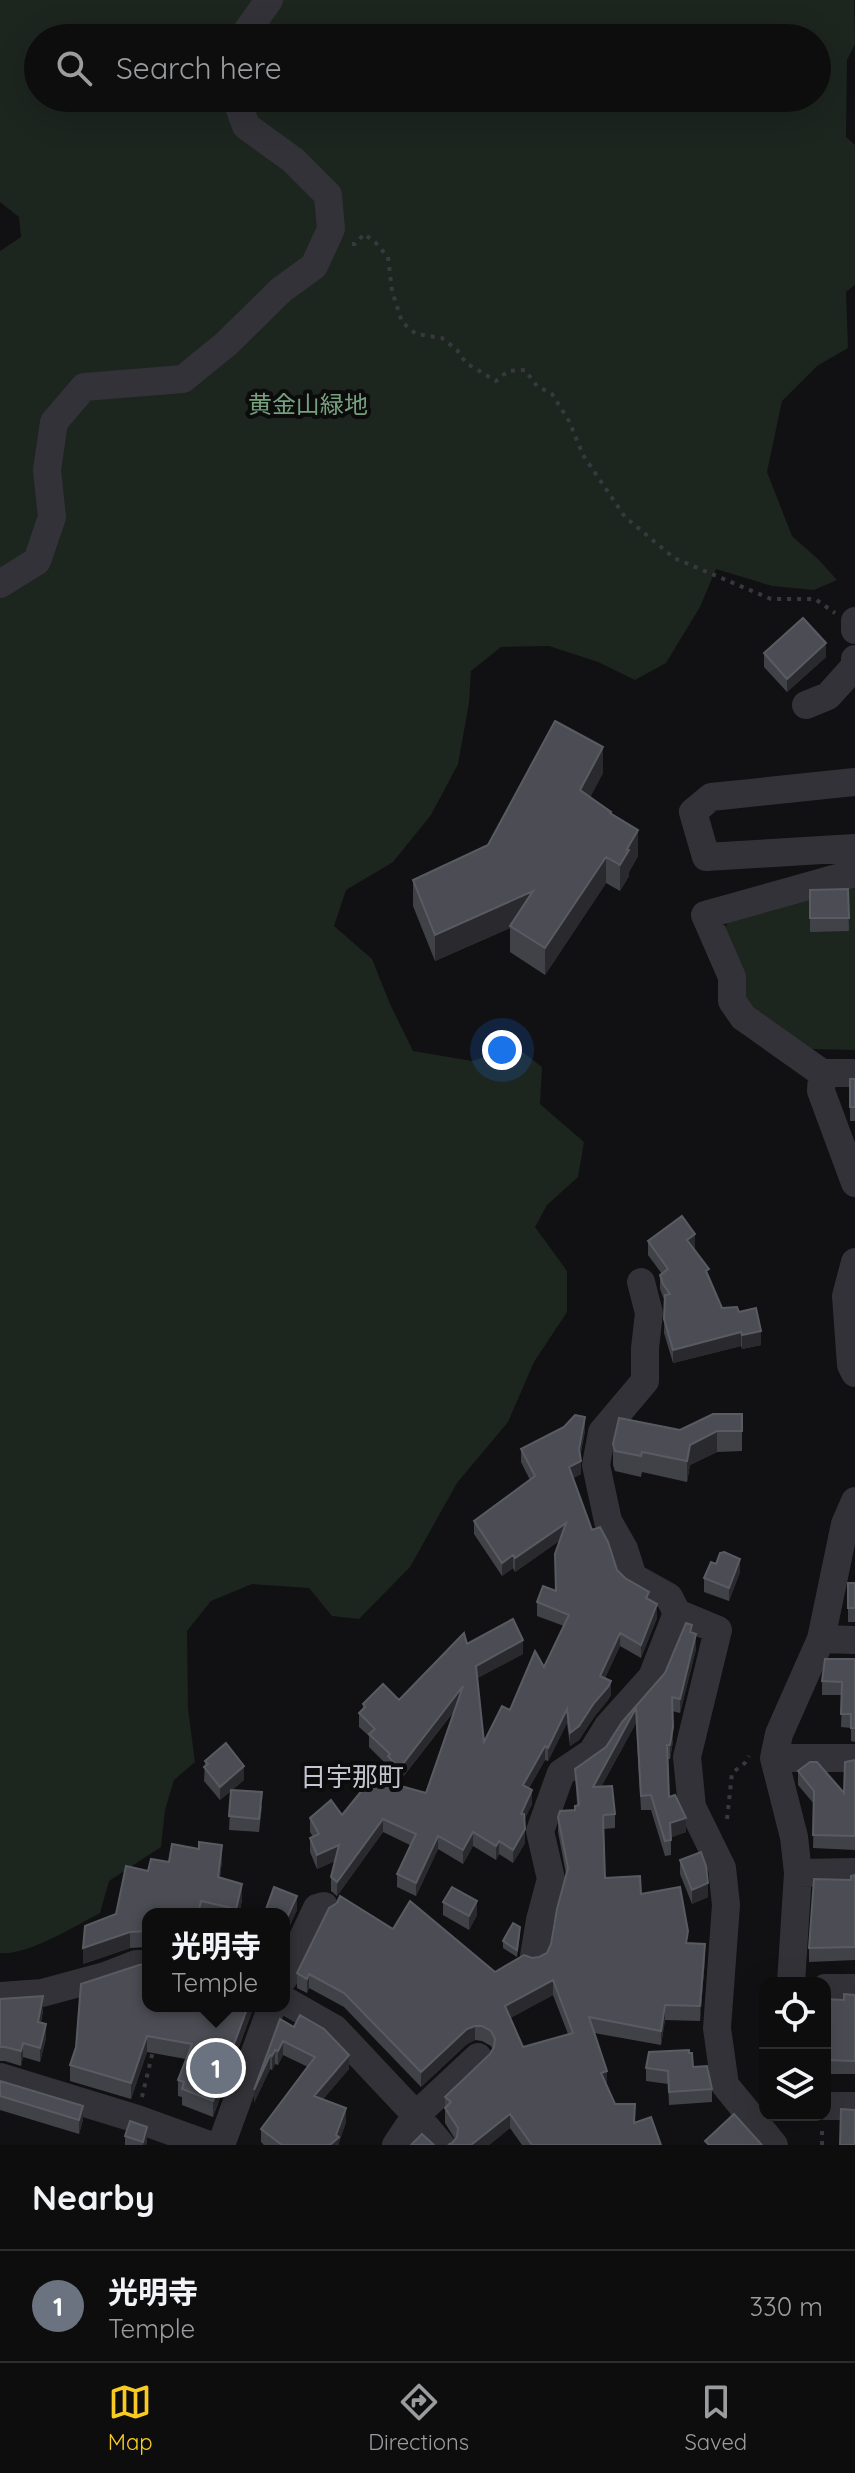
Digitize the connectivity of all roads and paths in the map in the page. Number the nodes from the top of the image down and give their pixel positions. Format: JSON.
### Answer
{"nodes":[{"id":1,"x":269,"y":0,"type":"edge"},
{"id":2,"x":252,"y":24,"type":"edge"},
{"id":3,"x":241,"y":112,"type":"edge"},
{"id":4,"x":326,"y":238,"type":"junction"},
{"id":5,"x":0,"y":584,"type":"edge"},
{"id":6,"x":855,"y":625,"type":"edge"},
{"id":7,"x":855,"y":659,"type":"edge"},
{"id":8,"x":806,"y":705,"type":"dead end"},
{"id":9,"x":855,"y":782,"type":"edge"},
{"id":10,"x":855,"y":848,"type":"edge"},
{"id":11,"x":855,"y":873,"type":"edge"},
{"id":12,"x":822,"y":1073,"type":"junction"},
{"id":13,"x":855,"y":1073,"type":"edge"},
{"id":14,"x":855,"y":1183,"type":"edge"},
{"id":15,"x":855,"y":1262,"type":"edge"},
{"id":16,"x":641,"y":1282,"type":"dead end"},
{"id":17,"x":851,"y":1296,"type":"edge"},
{"id":18,"x":855,"y":1373,"type":"edge"},
{"id":19,"x":852,"y":1517,"type":"edge"},
{"id":20,"x":677,"y":1613,"type":"junction"},
{"id":21,"x":821,"y":1639,"type":"junction"},
{"id":22,"x":855,"y":1640,"type":"edge"},
{"id":23,"x":777,"y":1746,"type":"junction"},
{"id":24,"x":855,"y":1758,"type":"edge"},
{"id":25,"x":728,"y":1827,"type":"dead end"},
{"id":26,"x":855,"y":1872,"type":"edge"},
{"id":27,"x":798,"y":1873,"type":"junction"},
{"id":28,"x":324,"y":1906,"type":"dead end"},
{"id":29,"x":534,"y":1956,"type":"edge"},
{"id":30,"x":142,"y":1964,"type":"edge"},
{"id":31,"x":290,"y":1965,"type":"edge"},
{"id":32,"x":791,"y":1977,"type":"edge"},
{"id":33,"x":831,"y":1988,"type":"edge"},
{"id":34,"x":855,"y":1988,"type":"edge"},
{"id":35,"x":0,"y":1996,"type":"edge"},
{"id":36,"x":290,"y":2003,"type":"edge"},
{"id":37,"x":269,"y":2012,"type":"edge"},
{"id":38,"x":154,"y":2048,"type":"edge"},
{"id":39,"x":478,"y":2057,"type":"dead end"},
{"id":40,"x":0,"y":2077,"type":"edge"},
{"id":41,"x":831,"y":2106,"type":"edge"},
{"id":42,"x":855,"y":2106,"type":"edge"},
{"id":43,"x":416,"y":2115,"type":"junction"},
{"id":44,"x":137,"y":2119,"type":"junction"},
{"id":45,"x":206,"y":2144,"type":"edge"},
{"id":46,"x":396,"y":2145,"type":"edge"},
{"id":47,"x":441,"y":2145,"type":"edge"},
{"id":48,"x":774,"y":2145,"type":"edge"}],
"edges":[{"from":1,"to":2,"type":"street"},
{"from":3,"to":4,"type":"street"},
{"from":4,"to":5,"type":"street"},
{"from":4,"to":6,"type":"path"},
{"from":7,"to":8,"type":"street"},
{"from":9,"to":10,"type":"street"},
{"from":11,"to":12,"type":"street"},
{"from":12,"to":13,"type":"street"},
{"from":12,"to":14,"type":"street"},
{"from":15,"to":17,"type":"street"},
{"from":16,"to":20,"type":"street"},
{"from":17,"to":18,"type":"street"},
{"from":19,"to":21,"type":"street"},
{"from":20,"to":29,"type":"street"},
{"from":20,"to":48,"type":"street"},
{"from":21,"to":22,"type":"street"},
{"from":21,"to":23,"type":"street"},
{"from":23,"to":24,"type":"street"},
{"from":23,"to":25,"type":"path"},
{"from":23,"to":27,"type":"street"},
{"from":26,"to":27,"type":"street"},
{"from":27,"to":32,"type":"street"},
{"from":28,"to":31,"type":"street"},
{"from":30,"to":35,"type":"street"},
{"from":33,"to":34,"type":"street"},
{"from":36,"to":43,"type":"street"},
{"from":37,"to":45,"type":"street"},
{"from":38,"to":44,"type":"path"},
{"from":39,"to":43,"type":"street"},
{"from":40,"to":44,"type":"street"},
{"from":41,"to":42,"type":"street"},
{"from":43,"to":46,"type":"street"},
{"from":43,"to":47,"type":"street"},
{"from":44,"to":45,"type":"street"}]}
